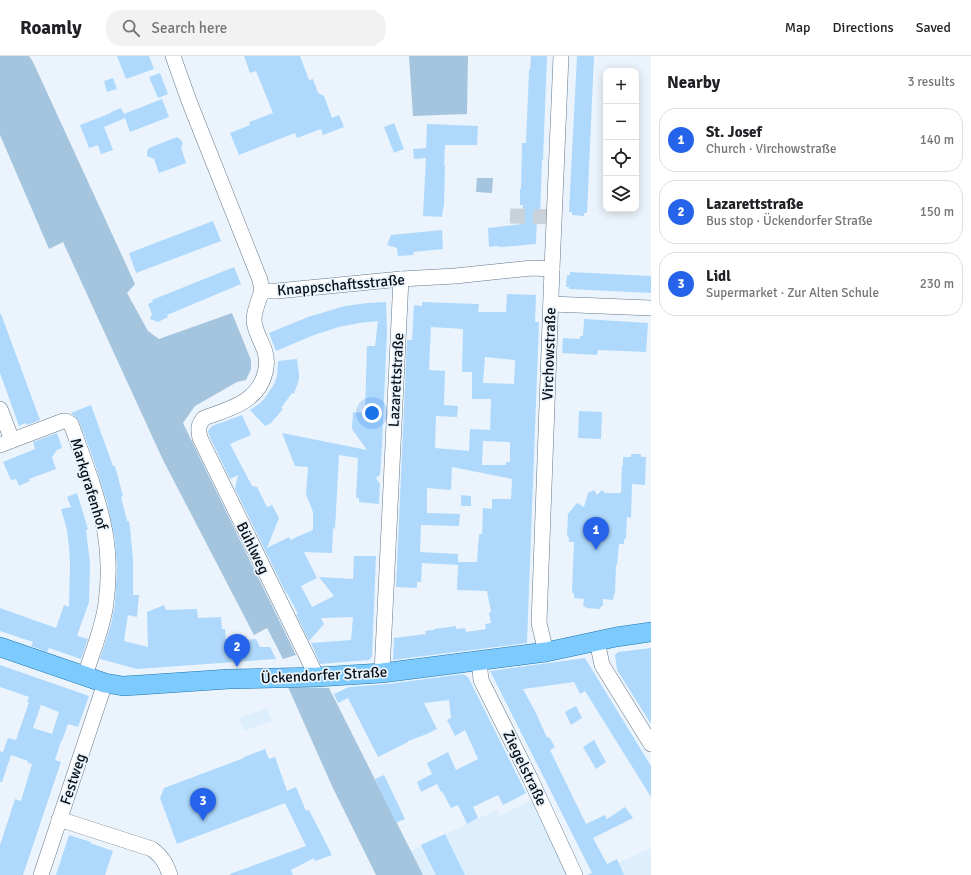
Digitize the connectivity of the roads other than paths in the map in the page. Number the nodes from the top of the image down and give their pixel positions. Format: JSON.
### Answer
{"nodes":[{"id":1,"x":173,"y":56,"type":"edge"},
{"id":2,"x":561,"y":56,"type":"edge"},
{"id":3,"x":552,"y":269,"type":"junction"},
{"id":4,"x":401,"y":279,"type":"junction"},
{"id":5,"x":262,"y":290,"type":"junction"},
{"id":6,"x":551,"y":304,"type":"junction"},
{"id":7,"x":651,"y":308,"type":"edge"},
{"id":8,"x":0,"y":408,"type":"edge"},
{"id":9,"x":6,"y":443,"type":"edge"},
{"id":10,"x":651,"y":632,"type":"edge"},
{"id":11,"x":597,"y":641,"type":"junction"},
{"id":12,"x":0,"y":647,"type":"edge"},
{"id":13,"x":546,"y":652,"type":"junction"},
{"id":14,"x":479,"y":661,"type":"junction"},
{"id":15,"x":382,"y":673,"type":"junction"},
{"id":16,"x":85,"y":676,"type":"junction"},
{"id":17,"x":317,"y":677,"type":"junction"},
{"id":18,"x":105,"y":683,"type":"junction"},
{"id":19,"x":651,"y":744,"type":"edge"},
{"id":20,"x":59,"y":819,"type":"junction"},
{"id":21,"x":41,"y":875,"type":"edge"},
{"id":22,"x":170,"y":875,"type":"edge"},
{"id":23,"x":575,"y":875,"type":"edge"}],
"edges":[{"from":1,"to":5,"type":"street","name":"Knappschaftsstraße"},
{"from":2,"to":3,"type":"street","name":"Virchowstraße"},
{"from":3,"to":4,"type":"street","name":"Knappschaftsstraße"},
{"from":3,"to":6,"type":"street","name":"Virchowstraße"},
{"from":4,"to":5,"type":"street","name":"Knappschaftsstraße"},
{"from":4,"to":15,"type":"street","name":"Lazarettstraße"},
{"from":5,"to":17,"type":"street","name":"Bühlweg"},
{"from":6,"to":7,"type":"street"},
{"from":6,"to":13,"type":"street","name":"Virchowstraße"},
{"from":8,"to":9,"type":"street","name":"Markgrafenhof"},
{"from":9,"to":16,"type":"street","name":"Markgrafenhof"},
{"from":10,"to":11,"type":"main road","name":"Ückendorfer Straße"},
{"from":11,"to":13,"type":"main road","name":"Ückendorfer Straße"},
{"from":11,"to":19,"type":"street"},
{"from":12,"to":16,"type":"main road","name":"Ückendorfer Straße"},
{"from":13,"to":14,"type":"main road","name":"Ückendorfer Straße"},
{"from":14,"to":15,"type":"main road","name":"Ückendorfer Straße"},
{"from":14,"to":23,"type":"street","name":"Ziegelstraße"},
{"from":15,"to":17,"type":"main road","name":"Ückendorfer Straße"},
{"from":16,"to":18,"type":"main road","name":"Ückendorfer Straße"},
{"from":17,"to":18,"type":"main road","name":"Ückendorfer Straße"},
{"from":18,"to":20,"type":"street","name":"Festweg"},
{"from":20,"to":21,"type":"street","name":"Festweg"},
{"from":20,"to":22,"type":"street"}]}
